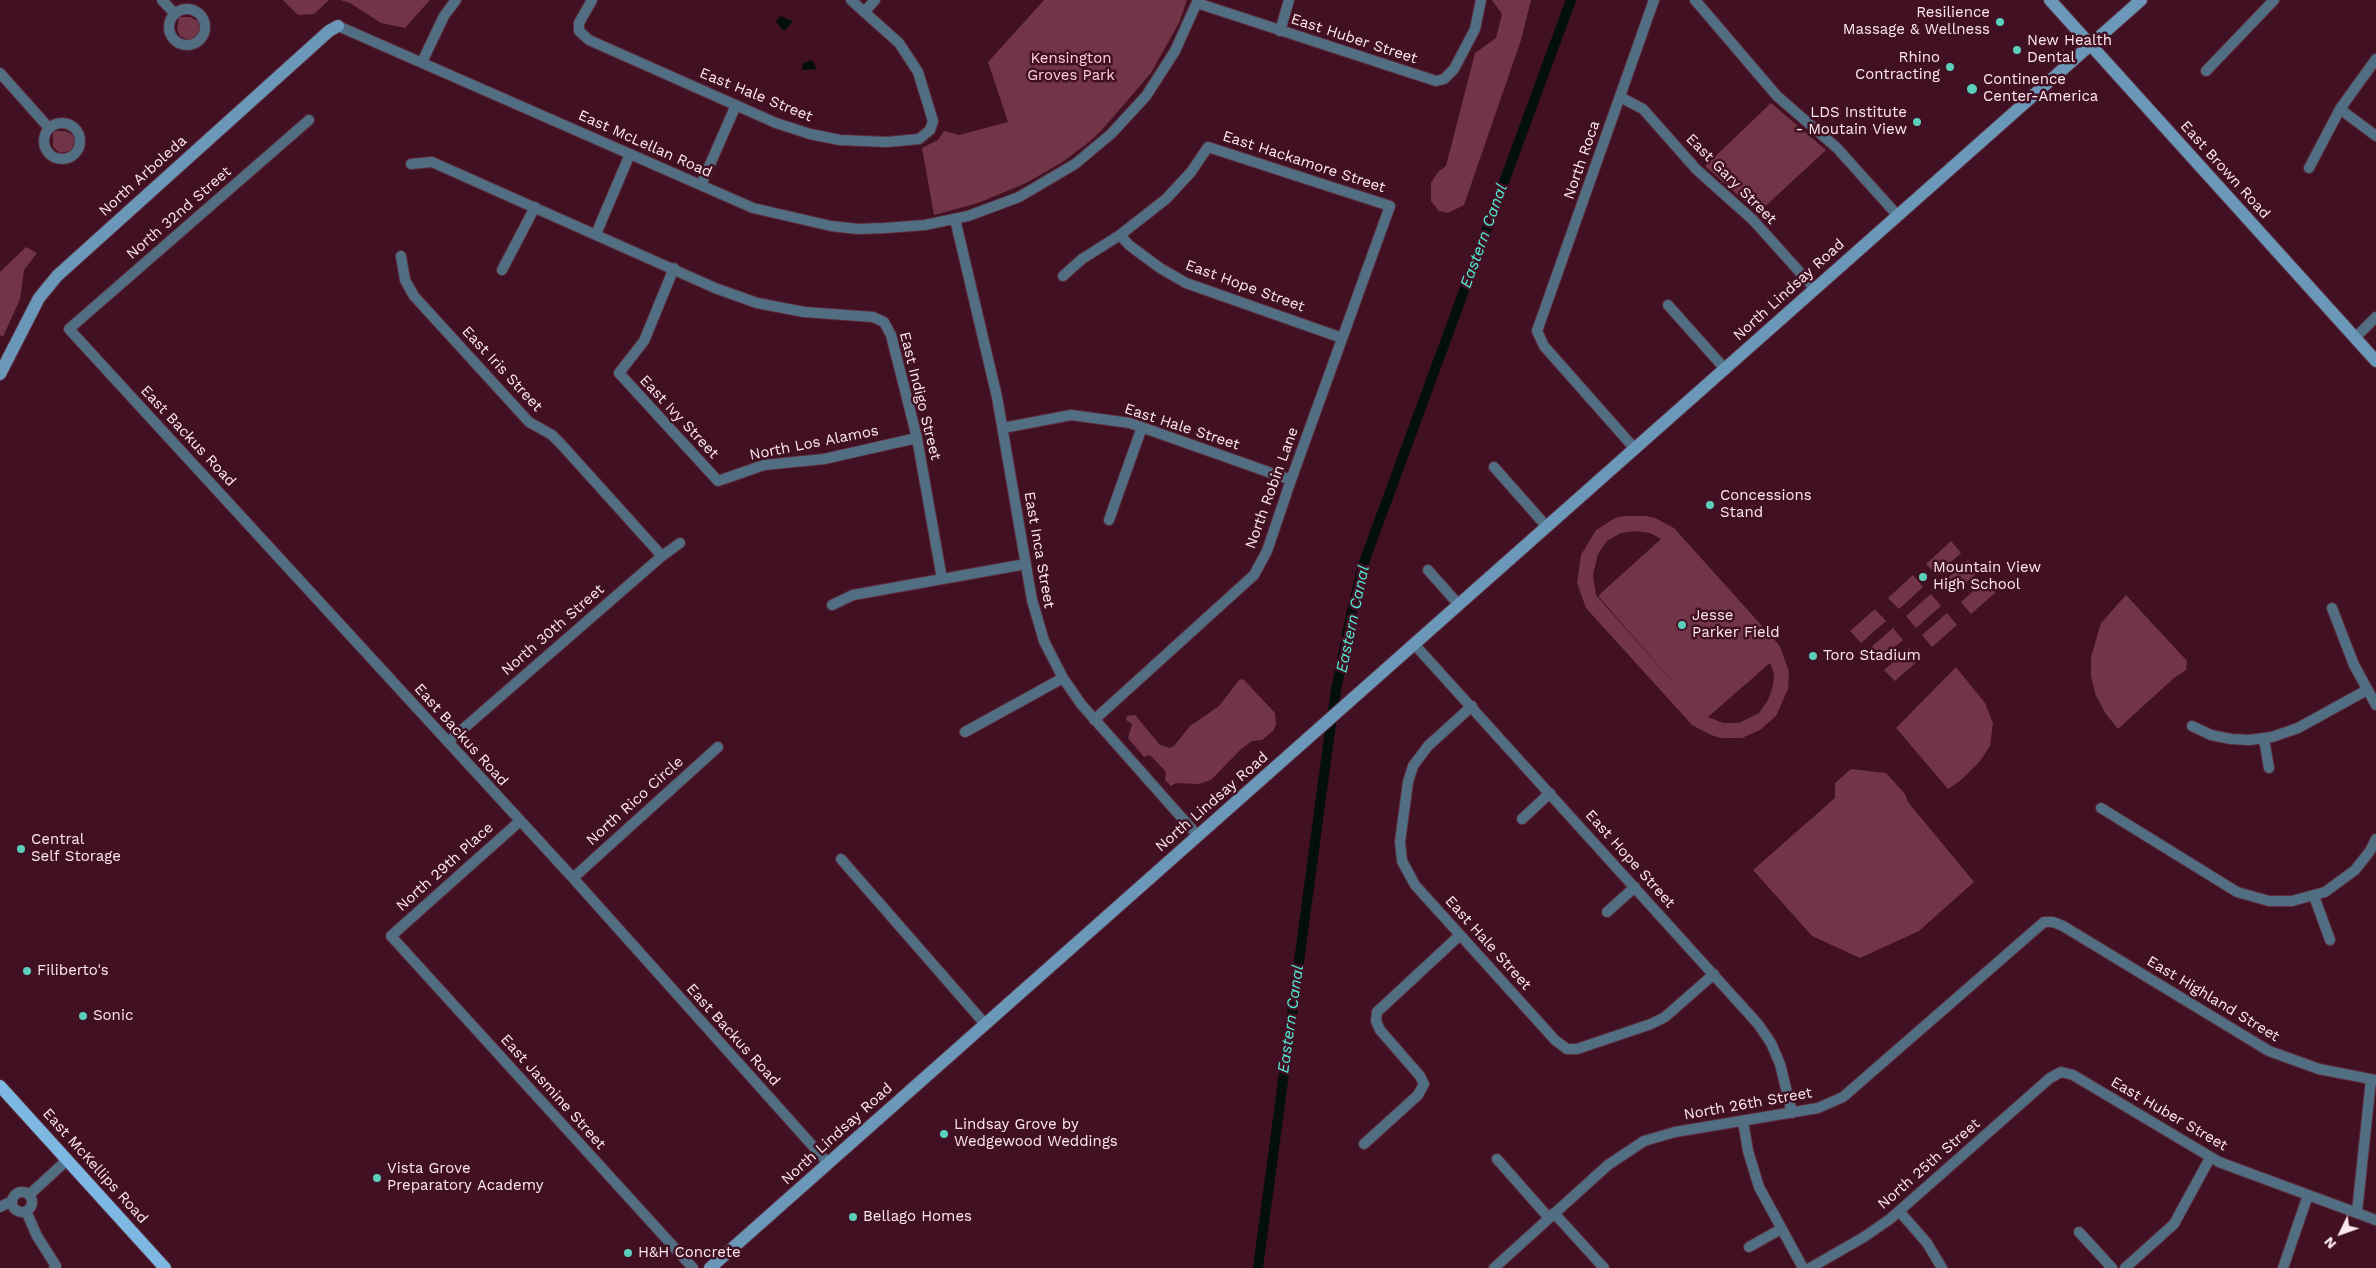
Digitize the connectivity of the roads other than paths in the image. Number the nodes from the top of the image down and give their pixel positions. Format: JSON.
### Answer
{"nodes":[{"id":1,"x":162,"y":0,"type":"edge"},
{"id":2,"x":456,"y":0,"type":"edge"},
{"id":3,"x":592,"y":0,"type":"edge"},
{"id":4,"x":851,"y":0,"type":"edge"},
{"id":5,"x":875,"y":0,"type":"edge"},
{"id":6,"x":1289,"y":0,"type":"edge"},
{"id":7,"x":1481,"y":0,"type":"edge"},
{"id":8,"x":1654,"y":0,"type":"edge"},
{"id":9,"x":1694,"y":0,"type":"edge"},
{"id":10,"x":2050,"y":0,"type":"edge"},
{"id":11,"x":2141,"y":0,"type":"edge"},
{"id":12,"x":2274,"y":0,"type":"edge"},
{"id":13,"x":1198,"y":2,"type":"edge"},
{"id":14,"x":864,"y":12,"type":"junction"},
{"id":15,"x":175,"y":14,"type":"dead end"},
{"id":16,"x":338,"y":26,"type":"joint"},
{"id":17,"x":1280,"y":31,"type":"junction"},
{"id":18,"x":2090,"y":45,"type":"junction"},
{"id":19,"x":2376,"y":58,"type":"edge"},
{"id":20,"x":422,"y":62,"type":"junction"},
{"id":21,"x":2206,"y":71,"type":"dead end"},
{"id":22,"x":0,"y":73,"type":"edge"},
{"id":23,"x":1620,"y":96,"type":"junction"},
{"id":24,"x":736,"y":106,"type":"junction"},
{"id":25,"x":2340,"y":109,"type":"junction"},
{"id":26,"x":309,"y":120,"type":"dead end"},
{"id":27,"x":49,"y":128,"type":"dead end"},
{"id":28,"x":2376,"y":136,"type":"edge"},
{"id":29,"x":630,"y":154,"type":"junction"},
{"id":30,"x":411,"y":164,"type":"dead end"},
{"id":31,"x":2309,"y":168,"type":"dead end"},
{"id":32,"x":701,"y":185,"type":"junction"},
{"id":33,"x":1390,"y":206,"type":"joint"},
{"id":34,"x":535,"y":208,"type":"junction"},
{"id":35,"x":1898,"y":216,"type":"junction"},
{"id":36,"x":955,"y":219,"type":"junction"},
{"id":37,"x":596,"y":234,"type":"junction"},
{"id":38,"x":1120,"y":235,"type":"junction"},
{"id":39,"x":400,"y":256,"type":"dead end"},
{"id":40,"x":674,"y":268,"type":"junction"},
{"id":41,"x":502,"y":270,"type":"dead end"},
{"id":42,"x":1063,"y":276,"type":"dead end"},
{"id":43,"x":1815,"y":289,"type":"junction"},
{"id":44,"x":1668,"y":305,"type":"dead end"},
{"id":45,"x":2376,"y":317,"type":"edge"},
{"id":46,"x":69,"y":329,"type":"joint"},
{"id":47,"x":1342,"y":338,"type":"junction"},
{"id":48,"x":2355,"y":338,"type":"junction"},
{"id":49,"x":2376,"y":361,"type":"edge"},
{"id":50,"x":1725,"y":368,"type":"junction"},
{"id":51,"x":0,"y":374,"type":"edge"},
{"id":52,"x":1142,"y":427,"type":"junction"},
{"id":53,"x":1003,"y":428,"type":"junction"},
{"id":54,"x":917,"y":438,"type":"junction"},
{"id":55,"x":1635,"y":449,"type":"junction"},
{"id":56,"x":1494,"y":467,"type":"dead end"},
{"id":57,"x":1291,"y":480,"type":"junction"},
{"id":58,"x":718,"y":481,"type":"joint"},
{"id":59,"x":1109,"y":520,"type":"dead end"},
{"id":60,"x":1547,"y":527,"type":"junction"},
{"id":61,"x":680,"y":543,"type":"dead end"},
{"id":62,"x":662,"y":556,"type":"junction"},
{"id":63,"x":1026,"y":564,"type":"junction"},
{"id":64,"x":1428,"y":570,"type":"dead end"},
{"id":65,"x":942,"y":578,"type":"junction"},
{"id":66,"x":832,"y":605,"type":"dead end"},
{"id":67,"x":1459,"y":605,"type":"junction"},
{"id":68,"x":2332,"y":608,"type":"dead end"},
{"id":69,"x":1414,"y":644,"type":"junction"},
{"id":70,"x":1063,"y":678,"type":"junction"},
{"id":71,"x":2367,"y":690,"type":"junction"},
{"id":72,"x":2376,"y":705,"type":"edge"},
{"id":73,"x":1472,"y":706,"type":"junction"},
{"id":74,"x":1094,"y":720,"type":"junction"},
{"id":75,"x":2192,"y":726,"type":"dead end"},
{"id":76,"x":965,"y":732,"type":"dead end"},
{"id":77,"x":2264,"y":738,"type":"junction"},
{"id":78,"x":448,"y":742,"type":"junction"},
{"id":79,"x":718,"y":747,"type":"dead end"},
{"id":80,"x":2269,"y":768,"type":"dead end"},
{"id":81,"x":1550,"y":793,"type":"junction"},
{"id":82,"x":2101,"y":808,"type":"dead end"},
{"id":83,"x":1522,"y":818,"type":"dead end"},
{"id":84,"x":520,"y":821,"type":"junction"},
{"id":85,"x":1198,"y":836,"type":"junction"},
{"id":86,"x":2376,"y":839,"type":"edge"},
{"id":87,"x":841,"y":859,"type":"dead end"},
{"id":88,"x":573,"y":878,"type":"junction"},
{"id":89,"x":1635,"y":887,"type":"junction"},
{"id":90,"x":2314,"y":896,"type":"junction"},
{"id":91,"x":1607,"y":912,"type":"dead end"},
{"id":92,"x":2049,"y":921,"type":"joint"},
{"id":93,"x":1460,"y":935,"type":"junction"},
{"id":94,"x":391,"y":936,"type":"joint"},
{"id":95,"x":2330,"y":940,"type":"dead end"},
{"id":96,"x":1714,"y":974,"type":"junction"},
{"id":97,"x":985,"y":1024,"type":"junction"},
{"id":98,"x":2061,"y":1072,"type":"joint"},
{"id":99,"x":2373,"y":1080,"type":"edge"},
{"id":100,"x":0,"y":1086,"type":"edge"},
{"id":101,"x":1792,"y":1113,"type":"junction"},
{"id":102,"x":1742,"y":1121,"type":"junction"},
{"id":103,"x":1364,"y":1144,"type":"dead end"},
{"id":104,"x":2210,"y":1158,"type":"junction"},
{"id":105,"x":1497,"y":1159,"type":"dead end"},
{"id":106,"x":67,"y":1160,"type":"junction"},
{"id":107,"x":828,"y":1163,"type":"junction"},
{"id":108,"x":29,"y":1195,"type":"junction"},
{"id":109,"x":2308,"y":1195,"type":"junction"},
{"id":110,"x":12,"y":1201,"type":"junction"},
{"id":111,"x":0,"y":1207,"type":"edge"},
{"id":112,"x":26,"y":1211,"type":"junction"},
{"id":113,"x":1899,"y":1211,"type":"junction"},
{"id":114,"x":2357,"y":1212,"type":"junction"},
{"id":115,"x":1552,"y":1215,"type":"junction"},
{"id":116,"x":2376,"y":1220,"type":"edge"},
{"id":117,"x":1781,"y":1228,"type":"junction"},
{"id":118,"x":2079,"y":1232,"type":"dead end"},
{"id":119,"x":1749,"y":1247,"type":"dead end"},
{"id":120,"x":54,"y":1268,"type":"edge"},
{"id":121,"x":165,"y":1268,"type":"edge"},
{"id":122,"x":692,"y":1268,"type":"edge"},
{"id":123,"x":710,"y":1268,"type":"edge"},
{"id":124,"x":1494,"y":1268,"type":"edge"},
{"id":125,"x":1604,"y":1268,"type":"edge"},
{"id":126,"x":1804,"y":1268,"type":"edge"},
{"id":127,"x":1810,"y":1268,"type":"edge"},
{"id":128,"x":1942,"y":1268,"type":"edge"},
{"id":129,"x":2112,"y":1268,"type":"edge"},
{"id":130,"x":2125,"y":1268,"type":"edge"},
{"id":131,"x":2283,"y":1268,"type":"edge"}],
"edges":[{"from":1,"to":15,"type":"street"},
{"from":2,"to":20,"type":"street"},
{"from":3,"to":24,"type":"street","name":"East Hale Street"},
{"from":4,"to":14,"type":"street"},
{"from":5,"to":14,"type":"street"},
{"from":6,"to":17,"type":"street"},
{"from":7,"to":17,"type":"street","name":"East Huber Street"},
{"from":8,"to":23,"type":"street","name":"North Roca"},
{"from":9,"to":35,"type":"street"},
{"from":10,"to":18,"type":"main road","name":"East Brown Road"},
{"from":11,"to":18,"type":"main road","name":"North Lindsay Road"},
{"from":12,"to":21,"type":"street"},
{"from":13,"to":17,"type":"street","name":"East Huber Street"},
{"from":13,"to":36,"type":"street","name":"East McLellan Road"},
{"from":14,"to":24,"type":"street","name":"East Hale Street"},
{"from":16,"to":20,"type":"street","name":"East McLellan Road"},
{"from":16,"to":51,"type":"main road","name":"North Arboleda"},
{"from":18,"to":35,"type":"main road","name":"North Lindsay Road"},
{"from":18,"to":48,"type":"main road","name":"East Brown Road"},
{"from":19,"to":25,"type":"street"},
{"from":20,"to":29,"type":"street","name":"East McLellan Road"},
{"from":22,"to":27,"type":"street"},
{"from":23,"to":43,"type":"street","name":"East Gary Street"},
{"from":23,"to":55,"type":"street","name":"North Roca"},
{"from":24,"to":32,"type":"street"},
{"from":25,"to":28,"type":"street"},
{"from":25,"to":31,"type":"street"},
{"from":26,"to":46,"type":"street","name":"North 32nd Street"},
{"from":29,"to":32,"type":"street","name":"East McLellan Road"},
{"from":29,"to":37,"type":"street"},
{"from":30,"to":34,"type":"street","name":"East Indigo Street"},
{"from":32,"to":36,"type":"street","name":"East McLellan Road"},
{"from":33,"to":38,"type":"street","name":"East Hackamore Street"},
{"from":33,"to":47,"type":"street","name":"North Robin Lane"},
{"from":34,"to":37,"type":"street","name":"East Indigo Street"},
{"from":34,"to":41,"type":"street"},
{"from":35,"to":43,"type":"main road","name":"North Lindsay Road"},
{"from":36,"to":53,"type":"street","name":"East Inca Street"},
{"from":37,"to":40,"type":"street","name":"East Indigo Street"},
{"from":38,"to":42,"type":"street"},
{"from":38,"to":47,"type":"street","name":"East Hope Street"},
{"from":39,"to":62,"type":"street","name":"East Iris Street"},
{"from":40,"to":54,"type":"street","name":"East Indigo Street"},
{"from":40,"to":58,"type":"street","name":"East Ivy Street"},
{"from":43,"to":50,"type":"main road","name":"North Lindsay Road"},
{"from":44,"to":50,"type":"street"},
{"from":45,"to":48,"type":"street"},
{"from":46,"to":78,"type":"street","name":"East Backus Road"},
{"from":47,"to":57,"type":"street","name":"North Robin Lane"},
{"from":48,"to":49,"type":"main road","name":"East Brown Road"},
{"from":50,"to":55,"type":"main road","name":"North Lindsay Road"},
{"from":52,"to":53,"type":"street","name":"East Hale Street"},
{"from":52,"to":57,"type":"street","name":"East Hale Street"},
{"from":52,"to":59,"type":"street"},
{"from":53,"to":63,"type":"street","name":"East Inca Street"},
{"from":54,"to":58,"type":"street","name":"North Los Alamos"},
{"from":54,"to":65,"type":"street","name":"East Indigo Street"},
{"from":55,"to":60,"type":"main road","name":"North Lindsay Road"},
{"from":56,"to":60,"type":"street"},
{"from":57,"to":74,"type":"street","name":"North Robin Lane"},
{"from":60,"to":67,"type":"main road","name":"North Lindsay Road"},
{"from":61,"to":62,"type":"street","name":"North 30th Street"},
{"from":62,"to":78,"type":"street","name":"North 30th Street"},
{"from":63,"to":65,"type":"street"},
{"from":63,"to":70,"type":"street","name":"East Inca Street"},
{"from":64,"to":67,"type":"street"},
{"from":65,"to":66,"type":"street"},
{"from":67,"to":69,"type":"main road","name":"North Lindsay Road"},
{"from":68,"to":71,"type":"street"},
{"from":69,"to":73,"type":"street","name":"East Hope Street"},
{"from":69,"to":85,"type":"main road","name":"North Lindsay Road"},
{"from":70,"to":74,"type":"street","name":"East Inca Street"},
{"from":70,"to":76,"type":"street"},
{"from":71,"to":72,"type":"street"},
{"from":71,"to":77,"type":"street"},
{"from":73,"to":81,"type":"street","name":"East Hope Street"},
{"from":73,"to":93,"type":"street","name":"East Hale Street"},
{"from":74,"to":85,"type":"street","name":"East Inca Street"},
{"from":75,"to":77,"type":"street"},
{"from":77,"to":80,"type":"street"},
{"from":78,"to":84,"type":"street","name":"East Backus Road"},
{"from":79,"to":88,"type":"street","name":"North Rico Circle"},
{"from":81,"to":83,"type":"street"},
{"from":81,"to":89,"type":"street","name":"East Hope Street"},
{"from":82,"to":90,"type":"street"},
{"from":84,"to":88,"type":"street","name":"East Backus Road"},
{"from":84,"to":94,"type":"street","name":"North 29th Place"},
{"from":85,"to":97,"type":"main road","name":"North Lindsay Road"},
{"from":86,"to":90,"type":"street"},
{"from":87,"to":97,"type":"street"},
{"from":88,"to":107,"type":"street","name":"East Backus Road"},
{"from":89,"to":91,"type":"street"},
{"from":89,"to":96,"type":"street","name":"East Hope Street"},
{"from":90,"to":95,"type":"street"},
{"from":92,"to":99,"type":"street","name":"East Highland Street"},
{"from":92,"to":101,"type":"street","name":"North 26th Street"},
{"from":93,"to":96,"type":"street","name":"East Hale Street"},
{"from":93,"to":103,"type":"street"},
{"from":94,"to":122,"type":"street","name":"East Jasmine Street"},
{"from":96,"to":101,"type":"street","name":"East Hope Street"},
{"from":97,"to":107,"type":"main road","name":"North Lindsay Road"},
{"from":98,"to":104,"type":"street","name":"East Huber Street"},
{"from":98,"to":113,"type":"street","name":"North 25th Street"},
{"from":99,"to":114,"type":"street"},
{"from":100,"to":106,"type":"main road","name":"East McKellips Road"},
{"from":101,"to":102,"type":"street","name":"North 26th Street"},
{"from":102,"to":115,"type":"street","name":"North 26th Street"},
{"from":102,"to":117,"type":"street"},
{"from":104,"to":109,"type":"street","name":"East Huber Street"},
{"from":104,"to":130,"type":"street"},
{"from":105,"to":115,"type":"street"},
{"from":106,"to":108,"type":"street"},
{"from":106,"to":121,"type":"main road","name":"East McKellips Road"},
{"from":107,"to":123,"type":"main road","name":"North Lindsay Road"},
{"from":108,"to":110,"type":"street"},
{"from":108,"to":112,"type":"street"},
{"from":109,"to":114,"type":"street","name":"East Huber Street"},
{"from":109,"to":131,"type":"street"},
{"from":110,"to":111,"type":"street"},
{"from":110,"to":112,"type":"street"},
{"from":112,"to":120,"type":"street"},
{"from":113,"to":127,"type":"street","name":"North 25th Street"},
{"from":113,"to":128,"type":"street"},
{"from":114,"to":116,"type":"street","name":"East Huber Street"},
{"from":115,"to":124,"type":"street","name":"North 26th Street"},
{"from":115,"to":125,"type":"street"},
{"from":117,"to":119,"type":"street"},
{"from":117,"to":126,"type":"street"},
{"from":118,"to":129,"type":"street"}]}
